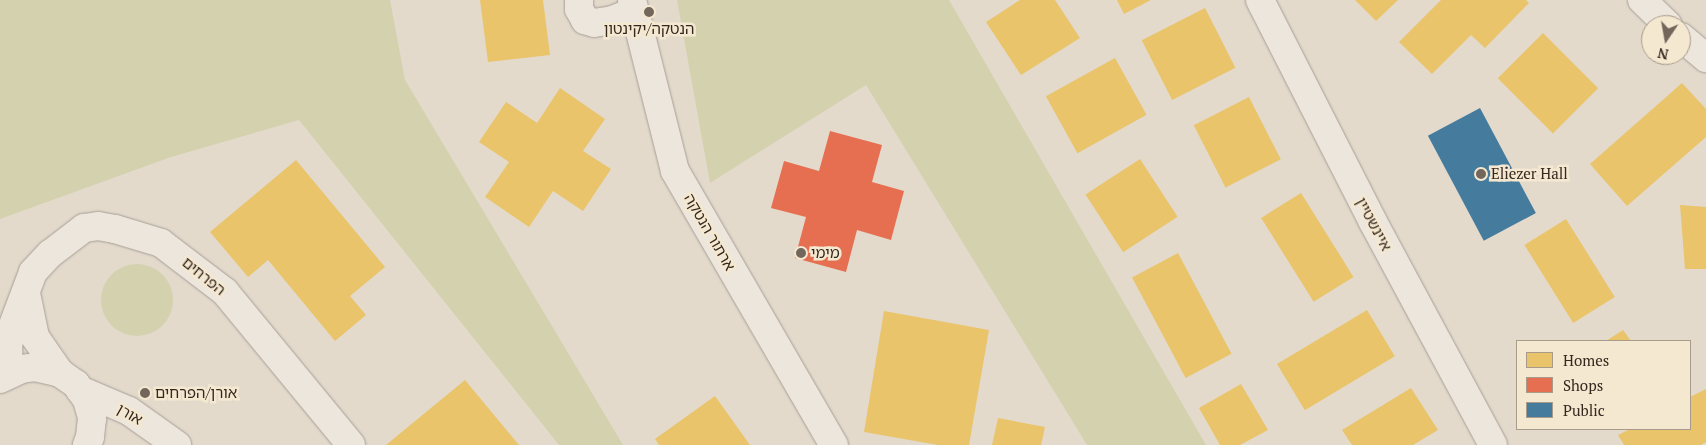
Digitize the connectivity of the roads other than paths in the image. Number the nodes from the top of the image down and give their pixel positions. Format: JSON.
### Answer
{"nodes":[{"id":1,"x":578,"y":0,"type":"edge"},
{"id":2,"x":1260,"y":0,"type":"edge"},
{"id":3,"x":1642,"y":0,"type":"edge"},
{"id":4,"x":633,"y":6,"type":"edge"},
{"id":5,"x":1658,"y":15,"type":"edge"},
{"id":6,"x":1691,"y":45,"type":"edge"},
{"id":7,"x":1706,"y":58,"type":"edge"},
{"id":8,"x":26,"y":293,"type":"junction"},
{"id":9,"x":5,"y":376,"type":"edge"},
{"id":10,"x":70,"y":381,"type":"junction"},
{"id":11,"x":87,"y":445,"type":"edge"},
{"id":12,"x":177,"y":445,"type":"edge"},
{"id":13,"x":351,"y":445,"type":"edge"},
{"id":14,"x":834,"y":445,"type":"edge"},
{"id":15,"x":1493,"y":445,"type":"edge"}],
"edges":[{"from":1,"to":4,"type":"street"},
{"from":2,"to":15,"type":"street","name":"איינשטיין"},
{"from":3,"to":5,"type":"street"},
{"from":4,"to":14,"type":"street","name":"ארתור הנטקה"},
{"from":6,"to":7,"type":"street"},
{"from":8,"to":9,"type":"street","name":"הפרחים"},
{"from":8,"to":10,"type":"street"},
{"from":8,"to":13,"type":"street","name":"הפרחים"},
{"from":9,"to":10,"type":"street","name":"אורן"},
{"from":10,"to":11,"type":"street"},
{"from":10,"to":12,"type":"street","name":"אורן"}]}
